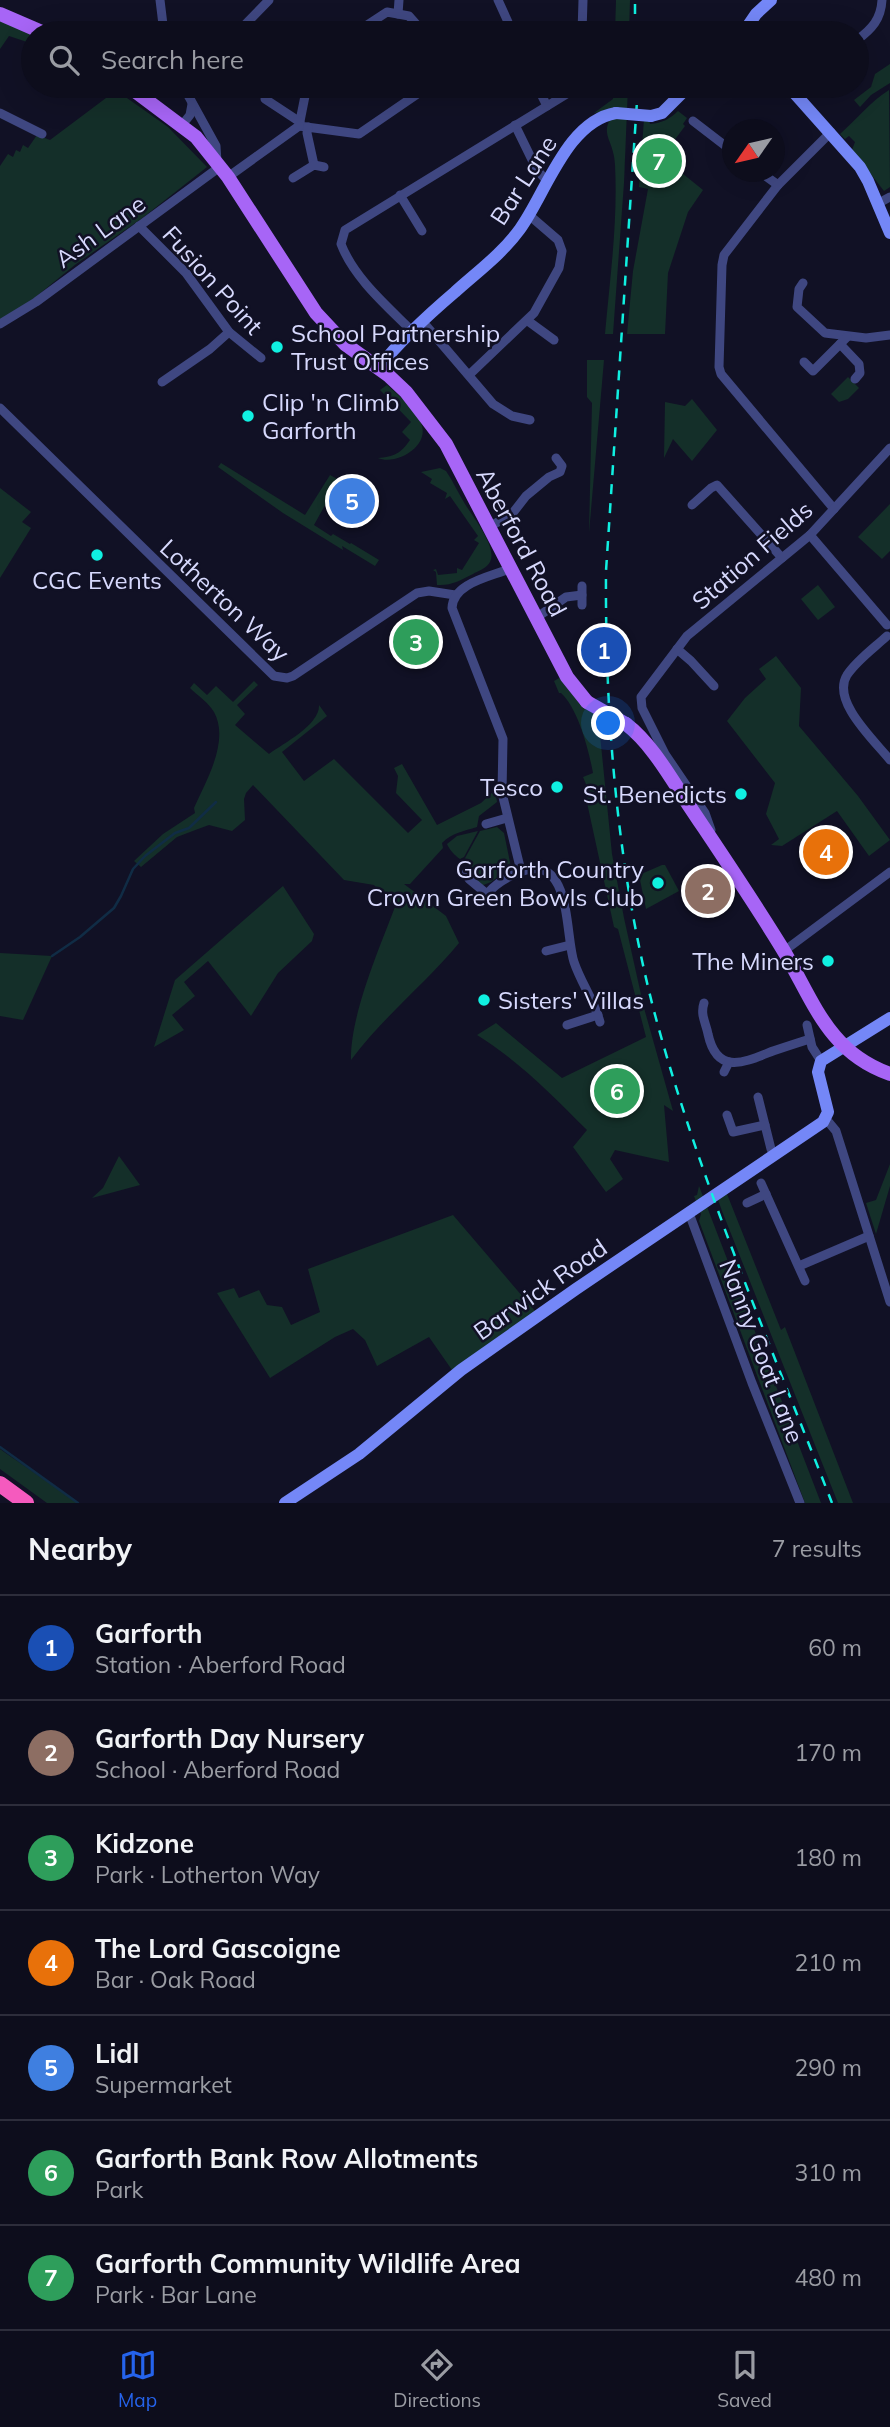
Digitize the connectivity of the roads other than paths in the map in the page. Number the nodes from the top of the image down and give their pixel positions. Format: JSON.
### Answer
{"nodes":[{"id":1,"x":160,"y":0,"type":"edge"},
{"id":2,"x":270,"y":0,"type":"edge"},
{"id":3,"x":399,"y":0,"type":"edge"},
{"id":4,"x":498,"y":0,"type":"edge"},
{"id":5,"x":583,"y":0,"type":"edge"},
{"id":6,"x":771,"y":0,"type":"edge"},
{"id":7,"x":882,"y":0,"type":"edge"},
{"id":8,"x":0,"y":13,"type":"edge"},
{"id":9,"x":398,"y":14,"type":"junction"},
{"id":10,"x":163,"y":21,"type":"edge"},
{"id":11,"x":249,"y":21,"type":"edge"},
{"id":12,"x":373,"y":21,"type":"edge"},
{"id":13,"x":414,"y":21,"type":"edge"},
{"id":14,"x":508,"y":21,"type":"edge"},
{"id":15,"x":582,"y":21,"type":"edge"},
{"id":16,"x":751,"y":21,"type":"edge"},
{"id":17,"x":21,"y":23,"type":"edge"},
{"id":18,"x":869,"y":31,"type":"edge"},
{"id":19,"x":145,"y":98,"type":"edge"},
{"id":20,"x":189,"y":98,"type":"edge"},
{"id":21,"x":306,"y":98,"type":"edge"},
{"id":22,"x":412,"y":98,"type":"edge"},
{"id":23,"x":543,"y":98,"type":"edge"},
{"id":24,"x":560,"y":98,"type":"edge"},
{"id":25,"x":678,"y":98,"type":"edge"},
{"id":26,"x":801,"y":98,"type":"edge"},
{"id":27,"x":264,"y":99,"type":"dead end"},
{"id":28,"x":192,"y":104,"type":"junction"},
{"id":29,"x":547,"y":106,"type":"junction"},
{"id":30,"x":0,"y":113,"type":"edge"},
{"id":31,"x":693,"y":121,"type":"dead end"},
{"id":32,"x":182,"y":125,"type":"junction"},
{"id":33,"x":303,"y":125,"type":"junction"},
{"id":34,"x":515,"y":125,"type":"junction"},
{"id":35,"x":831,"y":132,"type":"junction"},
{"id":36,"x":42,"y":134,"type":"dead end"},
{"id":37,"x":722,"y":143,"type":"edge"},
{"id":38,"x":222,"y":168,"type":"junction"},
{"id":39,"x":293,"y":178,"type":"dead end"},
{"id":40,"x":548,"y":182,"type":"junction"},
{"id":41,"x":774,"y":182,"type":"edge"},
{"id":42,"x":778,"y":185,"type":"junction"},
{"id":43,"x":401,"y":195,"type":"junction"},
{"id":44,"x":890,"y":197,"type":"edge"},
{"id":45,"x":877,"y":204,"type":"junction"},
{"id":46,"x":529,"y":215,"type":"junction"},
{"id":47,"x":139,"y":226,"type":"junction"},
{"id":48,"x":422,"y":231,"type":"dead end"},
{"id":49,"x":890,"y":233,"type":"edge"},
{"id":50,"x":803,"y":284,"type":"dead end"},
{"id":51,"x":528,"y":321,"type":"junction"},
{"id":52,"x":422,"y":322,"type":"junction"},
{"id":53,"x":0,"y":324,"type":"edge"},
{"id":54,"x":412,"y":331,"type":"junction"},
{"id":55,"x":229,"y":332,"type":"junction"},
{"id":56,"x":890,"y":335,"type":"edge"},
{"id":57,"x":554,"y":340,"type":"dead end"},
{"id":58,"x":844,"y":340,"type":"junction"},
{"id":59,"x":261,"y":358,"type":"dead end"},
{"id":60,"x":804,"y":362,"type":"dead end"},
{"id":61,"x":379,"y":368,"type":"junction"},
{"id":62,"x":469,"y":376,"type":"junction"},
{"id":63,"x":855,"y":379,"type":"dead end"},
{"id":64,"x":162,"y":382,"type":"dead end"},
{"id":65,"x":0,"y":408,"type":"edge"},
{"id":66,"x":530,"y":420,"type":"dead end"},
{"id":67,"x":890,"y":448,"type":"edge"},
{"id":68,"x":556,"y":458,"type":"dead end"},
{"id":69,"x":692,"y":505,"type":"dead end"},
{"id":70,"x":834,"y":509,"type":"junction"},
{"id":71,"x":489,"y":527,"type":"junction"},
{"id":72,"x":810,"y":535,"type":"junction"},
{"id":73,"x":782,"y":558,"type":"junction"},
{"id":74,"x":509,"y":569,"type":"junction"},
{"id":75,"x":455,"y":595,"type":"junction"},
{"id":76,"x":582,"y":605,"type":"dead end"},
{"id":77,"x":536,"y":618,"type":"junction"},
{"id":78,"x":888,"y":624,"type":"edge"},
{"id":79,"x":888,"y":636,"type":"edge"},
{"id":80,"x":677,"y":649,"type":"junction"},
{"id":81,"x":714,"y":686,"type":"dead end"},
{"id":82,"x":890,"y":760,"type":"edge"},
{"id":83,"x":507,"y":818,"type":"junction"},
{"id":84,"x":486,"y":824,"type":"dead end"},
{"id":85,"x":716,"y":844,"type":"junction"},
{"id":86,"x":522,"y":871,"type":"junction"},
{"id":87,"x":890,"y":872,"type":"edge"},
{"id":88,"x":466,"y":873,"type":"dead end"},
{"id":89,"x":570,"y":945,"type":"junction"},
{"id":90,"x":546,"y":951,"type":"dead end"},
{"id":91,"x":784,"y":951,"type":"junction"},
{"id":92,"x":704,"y":1003,"type":"dead end"},
{"id":93,"x":890,"y":1018,"type":"edge"},
{"id":94,"x":566,"y":1025,"type":"dead end"},
{"id":95,"x":807,"y":1025,"type":"dead end"},
{"id":96,"x":810,"y":1039,"type":"junction"},
{"id":97,"x":843,"y":1046,"type":"junction"},
{"id":98,"x":821,"y":1061,"type":"junction"},
{"id":99,"x":729,"y":1062,"type":"junction"},
{"id":100,"x":724,"y":1072,"type":"dead end"},
{"id":101,"x":890,"y":1074,"type":"edge"},
{"id":102,"x":747,"y":1106,"type":"dead end"},
{"id":103,"x":727,"y":1115,"type":"dead end"},
{"id":104,"x":826,"y":1119,"type":"junction"},
{"id":105,"x":765,"y":1125,"type":"junction"},
{"id":106,"x":775,"y":1155,"type":"junction"},
{"id":107,"x":761,"y":1183,"type":"dead end"},
{"id":108,"x":766,"y":1195,"type":"junction"},
{"id":109,"x":747,"y":1203,"type":"dead end"},
{"id":110,"x":689,"y":1213,"type":"junction"},
{"id":111,"x":869,"y":1236,"type":"junction"},
{"id":112,"x":799,"y":1266,"type":"junction"},
{"id":113,"x":805,"y":1281,"type":"dead end"},
{"id":114,"x":890,"y":1302,"type":"edge"},
{"id":115,"x":0,"y":1484,"type":"edge"},
{"id":116,"x":26,"y":1503,"type":"edge"},
{"id":117,"x":285,"y":1503,"type":"edge"},
{"id":118,"x":800,"y":1503,"type":"edge"}],
"edges":[{"from":1,"to":10,"type":"street"},
{"from":2,"to":11,"type":"street"},
{"from":3,"to":9,"type":"street"},
{"from":4,"to":14,"type":"street"},
{"from":5,"to":15,"type":"street"},
{"from":6,"to":16,"type":"street"},
{"from":7,"to":18,"type":"street"},
{"from":8,"to":17,"type":"main road"},
{"from":9,"to":12,"type":"street"},
{"from":9,"to":13,"type":"street"},
{"from":19,"to":32,"type":"main road","name":"Aberford Road"},
{"from":20,"to":28,"type":"street"},
{"from":21,"to":33,"type":"street"},
{"from":22,"to":33,"type":"street"},
{"from":23,"to":29,"type":"street"},
{"from":24,"to":29,"type":"street"},
{"from":25,"to":40,"type":"street","name":"Bar Lane","bridge":true},
{"from":26,"to":35,"type":"street"},
{"from":27,"to":33,"type":"street"},
{"from":28,"to":32,"type":"street"},
{"from":28,"to":38,"type":"street"},
{"from":29,"to":34,"type":"street"},
{"from":30,"to":36,"type":"street"},
{"from":31,"to":37,"type":"street"},
{"from":32,"to":38,"type":"main road","name":"Aberford Road"},
{"from":33,"to":38,"type":"street","name":"Ash Lane"},
{"from":33,"to":39,"type":"street"},
{"from":34,"to":40,"type":"street"},
{"from":34,"to":43,"type":"street"},
{"from":35,"to":42,"type":"street"},
{"from":35,"to":45,"type":"street"},
{"from":38,"to":47,"type":"street","name":"Ash Lane"},
{"from":38,"to":61,"type":"main road","name":"Aberford Road"},
{"from":40,"to":46,"type":"street","name":"Bar Lane"},
{"from":41,"to":42,"type":"street"},
{"from":42,"to":70,"type":"street"},
{"from":43,"to":48,"type":"street"},
{"from":43,"to":54,"type":"street"},
{"from":44,"to":45,"type":"street"},
{"from":45,"to":49,"type":"street"},
{"from":46,"to":51,"type":"street"},
{"from":46,"to":52,"type":"street","name":"Bar Lane"},
{"from":47,"to":53,"type":"street","name":"Ash Lane"},
{"from":47,"to":55,"type":"street","name":"Fusion Point"},
{"from":50,"to":58,"type":"street"},
{"from":51,"to":57,"type":"street"},
{"from":51,"to":62,"type":"street"},
{"from":52,"to":54,"type":"street","name":"Bar Lane"},
{"from":52,"to":62,"type":"street"},
{"from":54,"to":61,"type":"street","name":"Bar Lane"},
{"from":55,"to":59,"type":"street","name":"Fusion Point"},
{"from":55,"to":64,"type":"street"},
{"from":56,"to":58,"type":"street"},
{"from":58,"to":60,"type":"street"},
{"from":58,"to":63,"type":"street"},
{"from":61,"to":71,"type":"main road","name":"Aberford Road"},
{"from":62,"to":66,"type":"street"},
{"from":65,"to":75,"type":"street","name":"Lotherton Way"},
{"from":67,"to":70,"type":"street","name":"Station Fields"},
{"from":68,"to":71,"type":"street"},
{"from":69,"to":73,"type":"street"},
{"from":70,"to":72,"type":"street","name":"Station Fields"},
{"from":71,"to":74,"type":"main road","name":"Aberford Road"},
{"from":72,"to":73,"type":"street","name":"Station Fields"},
{"from":72,"to":78,"type":"street"},
{"from":73,"to":80,"type":"street","name":"Station Fields"},
{"from":74,"to":75,"type":"street"},
{"from":74,"to":77,"type":"main road","name":"Aberford Road"},
{"from":75,"to":83,"type":"street"},
{"from":76,"to":77,"type":"street"},
{"from":77,"to":85,"type":"main road","name":"Aberford Road","bridge":true},
{"from":78,"to":79,"type":"street"},
{"from":79,"to":82,"type":"street"},
{"from":80,"to":81,"type":"street"},
{"from":80,"to":85,"type":"street","name":"Station Fields"},
{"from":83,"to":84,"type":"street"},
{"from":83,"to":86,"type":"street"},
{"from":85,"to":91,"type":"main road","name":"Aberford Road"},
{"from":86,"to":88,"type":"street"},
{"from":86,"to":89,"type":"street"},
{"from":87,"to":91,"type":"street"},
{"from":89,"to":90,"type":"street"},
{"from":89,"to":94,"type":"street"},
{"from":91,"to":97,"type":"main road","name":"Aberford Road"},
{"from":92,"to":99,"type":"street"},
{"from":93,"to":97,"type":"street"},
{"from":95,"to":96,"type":"street"},
{"from":96,"to":98,"type":"street"},
{"from":96,"to":99,"type":"street"},
{"from":97,"to":98,"type":"street"},
{"from":97,"to":101,"type":"main road","name":"Aberford Road"},
{"from":98,"to":104,"type":"street"},
{"from":99,"to":100,"type":"street"},
{"from":102,"to":105,"type":"street"},
{"from":103,"to":105,"type":"street"},
{"from":104,"to":106,"type":"street","name":"Barwick Road"},
{"from":104,"to":111,"type":"street"},
{"from":105,"to":106,"type":"street"},
{"from":106,"to":110,"type":"street","name":"Barwick Road"},
{"from":107,"to":108,"type":"street"},
{"from":108,"to":109,"type":"street"},
{"from":108,"to":112,"type":"street"},
{"from":110,"to":117,"type":"street","name":"Barwick Road"},
{"from":110,"to":118,"type":"street","name":"Nanny Goat Lane"},
{"from":111,"to":112,"type":"street"},
{"from":111,"to":114,"type":"street"},
{"from":112,"to":113,"type":"street"},
{"from":115,"to":116,"type":"highway"}]}
